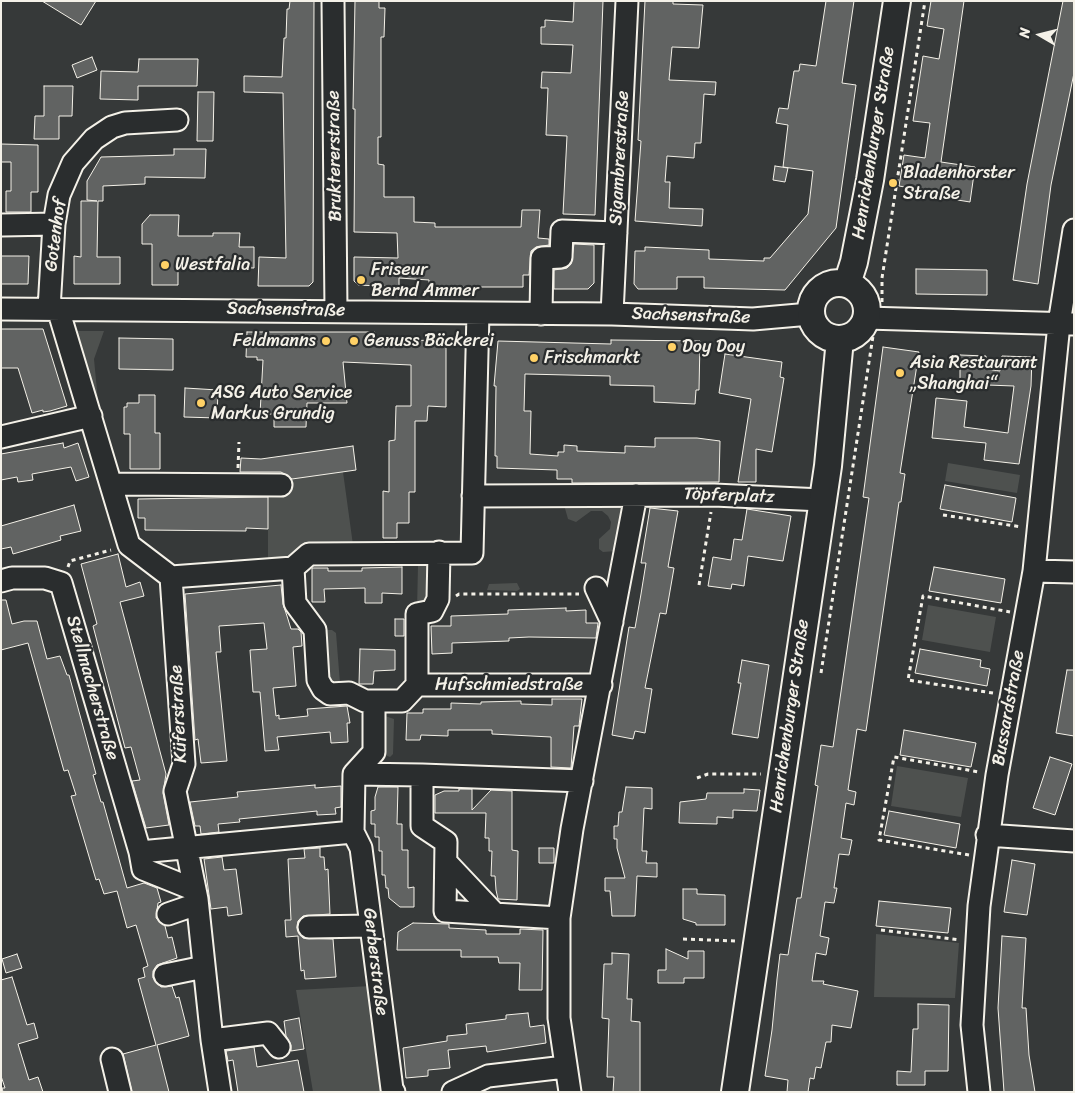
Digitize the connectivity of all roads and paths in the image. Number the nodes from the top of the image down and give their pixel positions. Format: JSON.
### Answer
{"nodes":[{"id":1,"x":333,"y":1,"type":"edge"},
{"id":2,"x":627,"y":1,"type":"edge"},
{"id":3,"x":897,"y":1,"type":"edge"},
{"id":4,"x":925,"y":1,"type":"edge"},
{"id":5,"x":178,"y":120,"type":"dead end"},
{"id":6,"x":54,"y":224,"type":"junction"},
{"id":7,"x":2,"y":225,"type":"edge"},
{"id":8,"x":1074,"y":230,"type":"edge"},
{"id":9,"x":616,"y":233,"type":"junction"},
{"id":10,"x":847,"y":284,"type":"junction"},
{"id":11,"x":1,"y":308,"type":"edge"},
{"id":12,"x":53,"y":309,"type":"junction"},
{"id":13,"x":336,"y":311,"type":"junction"},
{"id":14,"x":478,"y":313,"type":"junction"},
{"id":15,"x":540,"y":314,"type":"junction"},
{"id":16,"x":612,"y":314,"type":"junction"},
{"id":17,"x":810,"y":314,"type":"junction"},
{"id":18,"x":874,"y":318,"type":"junction"},
{"id":19,"x":1067,"y":324,"type":"edge"},
{"id":20,"x":840,"y":340,"type":"junction"},
{"id":21,"x":91,"y":416,"type":"junction"},
{"id":22,"x":1,"y":436,"type":"edge"},
{"id":23,"x":239,"y":442,"type":"dead end"},
{"id":24,"x":111,"y":484,"type":"junction"},
{"id":25,"x":237,"y":485,"type":"junction"},
{"id":26,"x":280,"y":485,"type":"dead end"},
{"id":27,"x":714,"y":494,"type":"junction"},
{"id":28,"x":636,"y":495,"type":"junction"},
{"id":29,"x":473,"y":496,"type":"junction"},
{"id":30,"x":822,"y":500,"type":"junction"},
{"id":31,"x":943,"y":515,"type":"dead end"},
{"id":32,"x":1038,"y":530,"type":"junction"},
{"id":33,"x":128,"y":545,"type":"junction"},
{"id":34,"x":439,"y":552,"type":"junction"},
{"id":35,"x":292,"y":568,"type":"junction"},
{"id":36,"x":1034,"y":571,"type":"junction"},
{"id":37,"x":1074,"y":572,"type":"edge"},
{"id":38,"x":170,"y":577,"type":"junction"},
{"id":39,"x":1,"y":581,"type":"edge"},
{"id":40,"x":61,"y":583,"type":"junction"},
{"id":41,"x":699,"y":585,"type":"dead end"},
{"id":42,"x":597,"y":591,"type":"joint"},
{"id":43,"x":432,"y":611,"type":"junction"},
{"id":44,"x":1025,"y":615,"type":"junction"},
{"id":45,"x":612,"y":622,"type":"junction"},
{"id":46,"x":820,"y":680,"type":"dead end"},
{"id":47,"x":417,"y":685,"type":"junction"},
{"id":48,"x":601,"y":685,"type":"junction"},
{"id":49,"x":1011,"y":696,"type":"junction"},
{"id":50,"x":374,"y":701,"type":"junction"},
{"id":51,"x":583,"y":773,"type":"junction"},
{"id":52,"x":354,"y":774,"type":"junction"},
{"id":53,"x":422,"y":774,"type":"junction"},
{"id":54,"x":782,"y":775,"type":"junction"},
{"id":55,"x":997,"y":775,"type":"junction"},
{"id":56,"x":697,"y":778,"type":"dead end"},
{"id":57,"x":353,"y":832,"type":"junction"},
{"id":58,"x":987,"y":835,"type":"junction"},
{"id":59,"x":1074,"y":841,"type":"edge"},
{"id":60,"x":186,"y":848,"type":"junction"},
{"id":61,"x":140,"y":852,"type":"junction"},
{"id":62,"x":984,"y":857,"type":"junction"},
{"id":63,"x":446,"y":862,"type":"junction"},
{"id":64,"x":196,"y":897,"type":"junction"},
{"id":65,"x":168,"y":914,"type":"dead end"},
{"id":66,"x":495,"y":914,"type":"junction"},
{"id":67,"x":560,"y":918,"type":"junction"},
{"id":68,"x":371,"y":926,"type":"junction"},
{"id":69,"x":309,"y":927,"type":"dead end"},
{"id":70,"x":881,"y":930,"type":"dead end"},
{"id":71,"x":683,"y":939,"type":"dead end"},
{"id":72,"x":757,"y":941,"type":"junction"},
{"id":73,"x":976,"y":942,"type":"junction"},
{"id":74,"x":204,"y":967,"type":"junction"},
{"id":75,"x":165,"y":975,"type":"dead end"},
{"id":76,"x":212,"y":1040,"type":"junction"},
{"id":77,"x":280,"y":1047,"type":"dead end"},
{"id":78,"x":112,"y":1059,"type":"dead end"},
{"id":79,"x":565,"y":1067,"type":"junction"},
{"id":80,"x":120,"y":1092,"type":"edge"},
{"id":81,"x":220,"y":1092,"type":"edge"},
{"id":82,"x":394,"y":1092,"type":"edge"},
{"id":83,"x":453,"y":1092,"type":"edge"},
{"id":84,"x":570,"y":1092,"type":"edge"},
{"id":85,"x":735,"y":1092,"type":"edge"},
{"id":86,"x":979,"y":1092,"type":"edge"}],
"edges":[{"from":1,"to":13,"type":"street","name":"Bruktererstraße"},
{"from":2,"to":9,"type":"street","name":"Sigambrerstraße"},
{"from":3,"to":10,"type":"main road","name":"Henrichenburger Straße"},
{"from":4,"to":18,"type":"path"},
{"from":5,"to":6,"type":"street","name":"Gotenhof"},
{"from":6,"to":7,"type":"street"},
{"from":6,"to":12,"type":"street","name":"Gotenhof"},
{"from":8,"to":19,"type":"street","name":"Bussardstraße"},
{"from":9,"to":15,"type":"street"},
{"from":9,"to":16,"type":"street","name":"Sigambrerstraße"},
{"from":10,"to":17,"type":"main road"},
{"from":10,"to":18,"type":"main road"},
{"from":11,"to":12,"type":"street","name":"Sachsenstraße"},
{"from":12,"to":13,"type":"street","name":"Sachsenstraße"},
{"from":12,"to":21,"type":"street"},
{"from":13,"to":14,"type":"street","name":"Sachsenstraße"},
{"from":14,"to":15,"type":"street","name":"Sachsenstraße"},
{"from":14,"to":29,"type":"street"},
{"from":15,"to":16,"type":"street","name":"Sachsenstraße"},
{"from":16,"to":17,"type":"street","name":"Sachsenstraße"},
{"from":17,"to":20,"type":"main road"},
{"from":18,"to":19,"type":"street"},
{"from":18,"to":20,"type":"main road"},
{"from":18,"to":46,"type":"path"},
{"from":19,"to":32,"type":"street","name":"Bussardstraße"},
{"from":20,"to":30,"type":"main road","name":"Henrichenburger Straße"},
{"from":21,"to":22,"type":"street"},
{"from":21,"to":24,"type":"street"},
{"from":23,"to":25,"type":"path"},
{"from":24,"to":25,"type":"street"},
{"from":24,"to":33,"type":"street"},
{"from":25,"to":26,"type":"street"},
{"from":27,"to":28,"type":"street","name":"Töpferplatz"},
{"from":27,"to":30,"type":"street","name":"Töpferplatz"},
{"from":27,"to":41,"type":"path"},
{"from":28,"to":29,"type":"street","name":"Töpferplatz"},
{"from":28,"to":45,"type":"street"},
{"from":29,"to":34,"type":"street"},
{"from":30,"to":54,"type":"main road","name":"Henrichenburger Straße"},
{"from":31,"to":32,"type":"path"},
{"from":32,"to":36,"type":"street","name":"Bussardstraße"},
{"from":33,"to":38,"type":"street"},
{"from":33,"to":40,"type":"path"},
{"from":34,"to":35,"type":"street"},
{"from":34,"to":43,"type":"street"},
{"from":35,"to":38,"type":"street"},
{"from":35,"to":50,"type":"street"},
{"from":36,"to":37,"type":"street"},
{"from":36,"to":44,"type":"street","name":"Bussardstraße"},
{"from":38,"to":60,"type":"street","name":"Küferstraße"},
{"from":39,"to":40,"type":"street"},
{"from":40,"to":61,"type":"street","name":"Stellmacherstraße"},
{"from":42,"to":43,"type":"path"},
{"from":42,"to":45,"type":"street"},
{"from":43,"to":47,"type":"street"},
{"from":44,"to":49,"type":"street","name":"Bussardstraße"},
{"from":44,"to":49,"type":"path"},
{"from":45,"to":48,"type":"street"},
{"from":47,"to":48,"type":"street","name":"Hufschmiedstraße"},
{"from":47,"to":50,"type":"street"},
{"from":48,"to":51,"type":"street"},
{"from":49,"to":55,"type":"street","name":"Bussardstraße"},
{"from":50,"to":52,"type":"street"},
{"from":51,"to":53,"type":"street"},
{"from":51,"to":67,"type":"street"},
{"from":52,"to":53,"type":"street"},
{"from":52,"to":57,"type":"street","name":"Gerberstraße"},
{"from":53,"to":63,"type":"street"},
{"from":54,"to":56,"type":"path"},
{"from":54,"to":72,"type":"main road","name":"Henrichenburger Straße"},
{"from":55,"to":58,"type":"street","name":"Bussardstraße"},
{"from":55,"to":62,"type":"path"},
{"from":57,"to":60,"type":"street"},
{"from":57,"to":68,"type":"street","name":"Gerberstraße"},
{"from":58,"to":59,"type":"street"},
{"from":58,"to":62,"type":"street","name":"Bussardstraße"},
{"from":60,"to":61,"type":"street"},
{"from":60,"to":64,"type":"street"},
{"from":61,"to":64,"type":"street","name":"Stellmacherstraße"},
{"from":62,"to":73,"type":"street","name":"Bussardstraße"},
{"from":63,"to":66,"type":"street"},
{"from":63,"to":66,"type":"street"},
{"from":64,"to":65,"type":"street"},
{"from":64,"to":74,"type":"street"},
{"from":66,"to":67,"type":"street"},
{"from":67,"to":79,"type":"street"},
{"from":68,"to":69,"type":"street"},
{"from":68,"to":82,"type":"street","name":"Gerberstraße"},
{"from":70,"to":73,"type":"path"},
{"from":71,"to":72,"type":"path"},
{"from":72,"to":85,"type":"main road","name":"Henrichenburger Straße"},
{"from":73,"to":86,"type":"street","name":"Bussardstraße"},
{"from":74,"to":75,"type":"street"},
{"from":74,"to":76,"type":"street"},
{"from":76,"to":77,"type":"street"},
{"from":76,"to":81,"type":"street"},
{"from":78,"to":80,"type":"street"},
{"from":79,"to":83,"type":"street"},
{"from":79,"to":84,"type":"street"}]}
